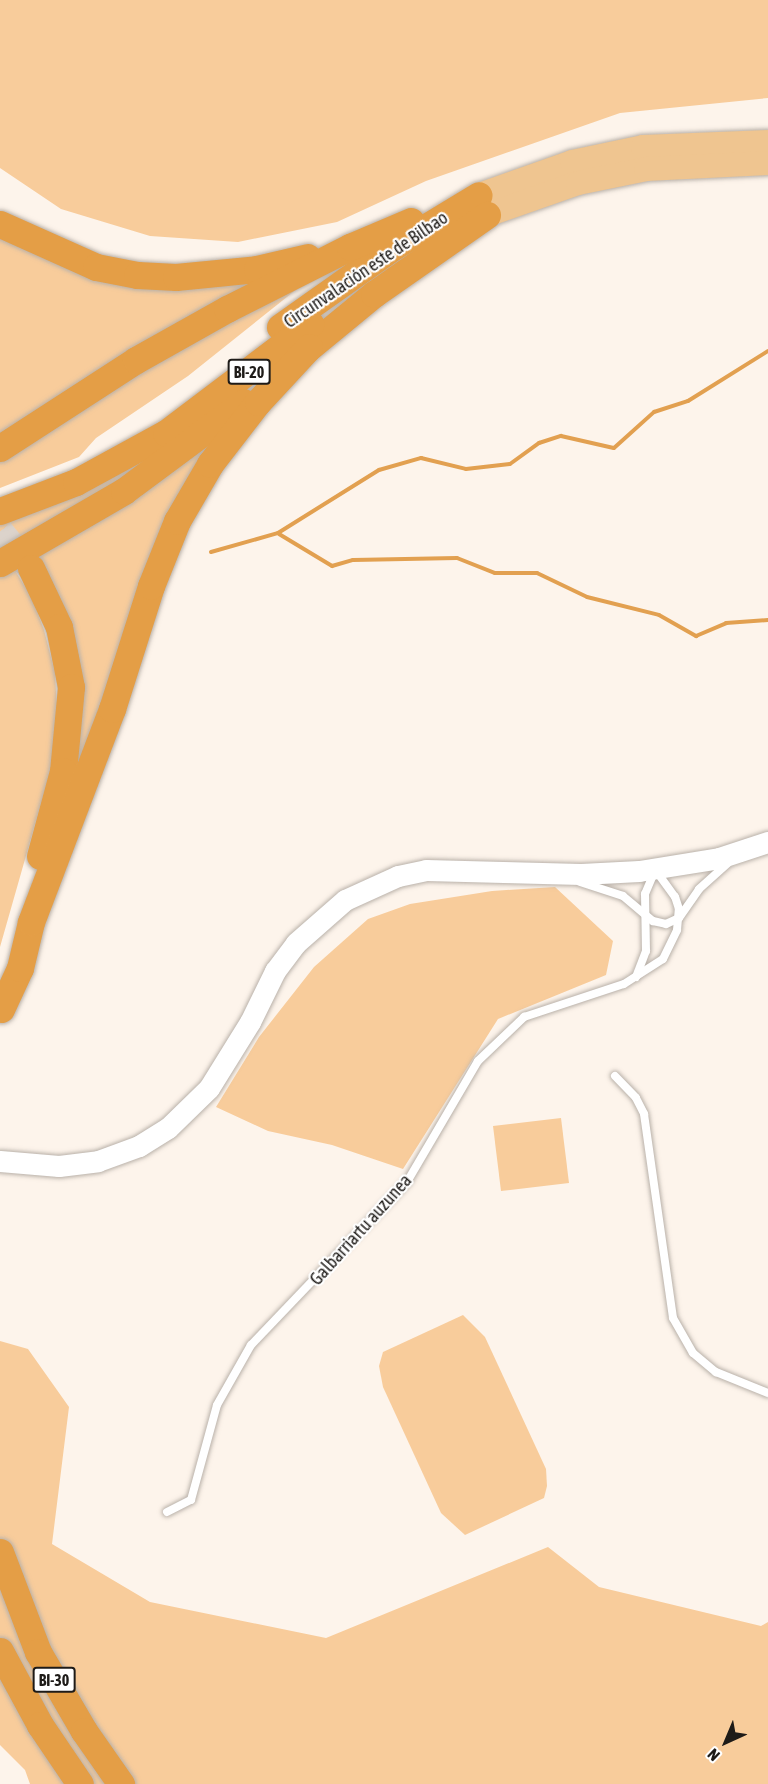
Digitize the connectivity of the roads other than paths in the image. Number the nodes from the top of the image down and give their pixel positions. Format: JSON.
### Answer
{"nodes":[{"id":1,"x":768,"y":142,"type":"edge"},
{"id":2,"x":768,"y":163,"type":"edge"},
{"id":3,"x":483,"y":205,"type":"junction"},
{"id":4,"x":0,"y":224,"type":"edge"},
{"id":5,"x":350,"y":247,"type":"junction"},
{"id":6,"x":309,"y":347,"type":"junction"},
{"id":7,"x":0,"y":447,"type":"edge"},
{"id":8,"x":0,"y":495,"type":"edge"},
{"id":9,"x":0,"y":511,"type":"edge"},
{"id":10,"x":0,"y":563,"type":"edge"},
{"id":11,"x":31,"y":568,"type":"tunnel mouth"},
{"id":12,"x":768,"y":842,"type":"edge"},
{"id":13,"x":747,"y":849,"type":"junction"},
{"id":14,"x":655,"y":869,"type":"junction"},
{"id":15,"x":547,"y":873,"type":"junction"},
{"id":16,"x":644,"y":915,"type":"junction"},
{"id":17,"x":679,"y":918,"type":"junction"},
{"id":18,"x":636,"y":977,"type":"junction"},
{"id":19,"x":1,"y":1011,"type":"edge"},
{"id":20,"x":615,"y":1076,"type":"dead end"},
{"id":21,"x":0,"y":1161,"type":"edge"},
{"id":22,"x":768,"y":1393,"type":"edge"},
{"id":23,"x":167,"y":1512,"type":"dead end"},
{"id":24,"x":0,"y":1552,"type":"edge"},
{"id":25,"x":0,"y":1651,"type":"edge"},
{"id":26,"x":80,"y":1784,"type":"edge"},
{"id":27,"x":121,"y":1784,"type":"edge"}],
"edges":[{"from":1,"to":3,"type":"main road","name":"Circunvalación este de Bilbao","number":"BI-20"},
{"from":2,"to":3,"type":"main road","name":"Circunvalación este de Bilbao","number":"BI-20"},
{"from":3,"to":5,"type":"highway"},
{"from":3,"to":6,"type":"highway"},
{"from":3,"to":8,"type":"highway","name":"Circunvalación este de Bilbao","number":"BI-20"},
{"from":3,"to":9,"type":"highway","name":"Circunvalación este de Bilbao","number":"BI-20"},
{"from":4,"to":5,"type":"highway"},
{"from":5,"to":7,"type":"highway"},
{"from":6,"to":10,"type":"highway"},
{"from":6,"to":19,"type":"highway"},
{"from":11,"to":19,"type":"highway"},
{"from":12,"to":13,"type":"street"},
{"from":13,"to":14,"type":"street"},
{"from":13,"to":17,"type":"lane"},
{"from":14,"to":15,"type":"street"},
{"from":14,"to":16,"type":"lane"},
{"from":14,"to":17,"type":"lane"},
{"from":15,"to":16,"type":"lane"},
{"from":15,"to":21,"type":"street"},
{"from":16,"to":17,"type":"lane"},
{"from":16,"to":18,"type":"lane"},
{"from":17,"to":18,"type":"lane","name":"Galbarriartu auzunea"},
{"from":18,"to":23,"type":"lane","name":"Galbarriartu auzunea"},
{"from":20,"to":22,"type":"lane"},
{"from":24,"to":27,"type":"highway","number":"BI-30"},
{"from":25,"to":26,"type":"highway","number":"BI-30"}]}
